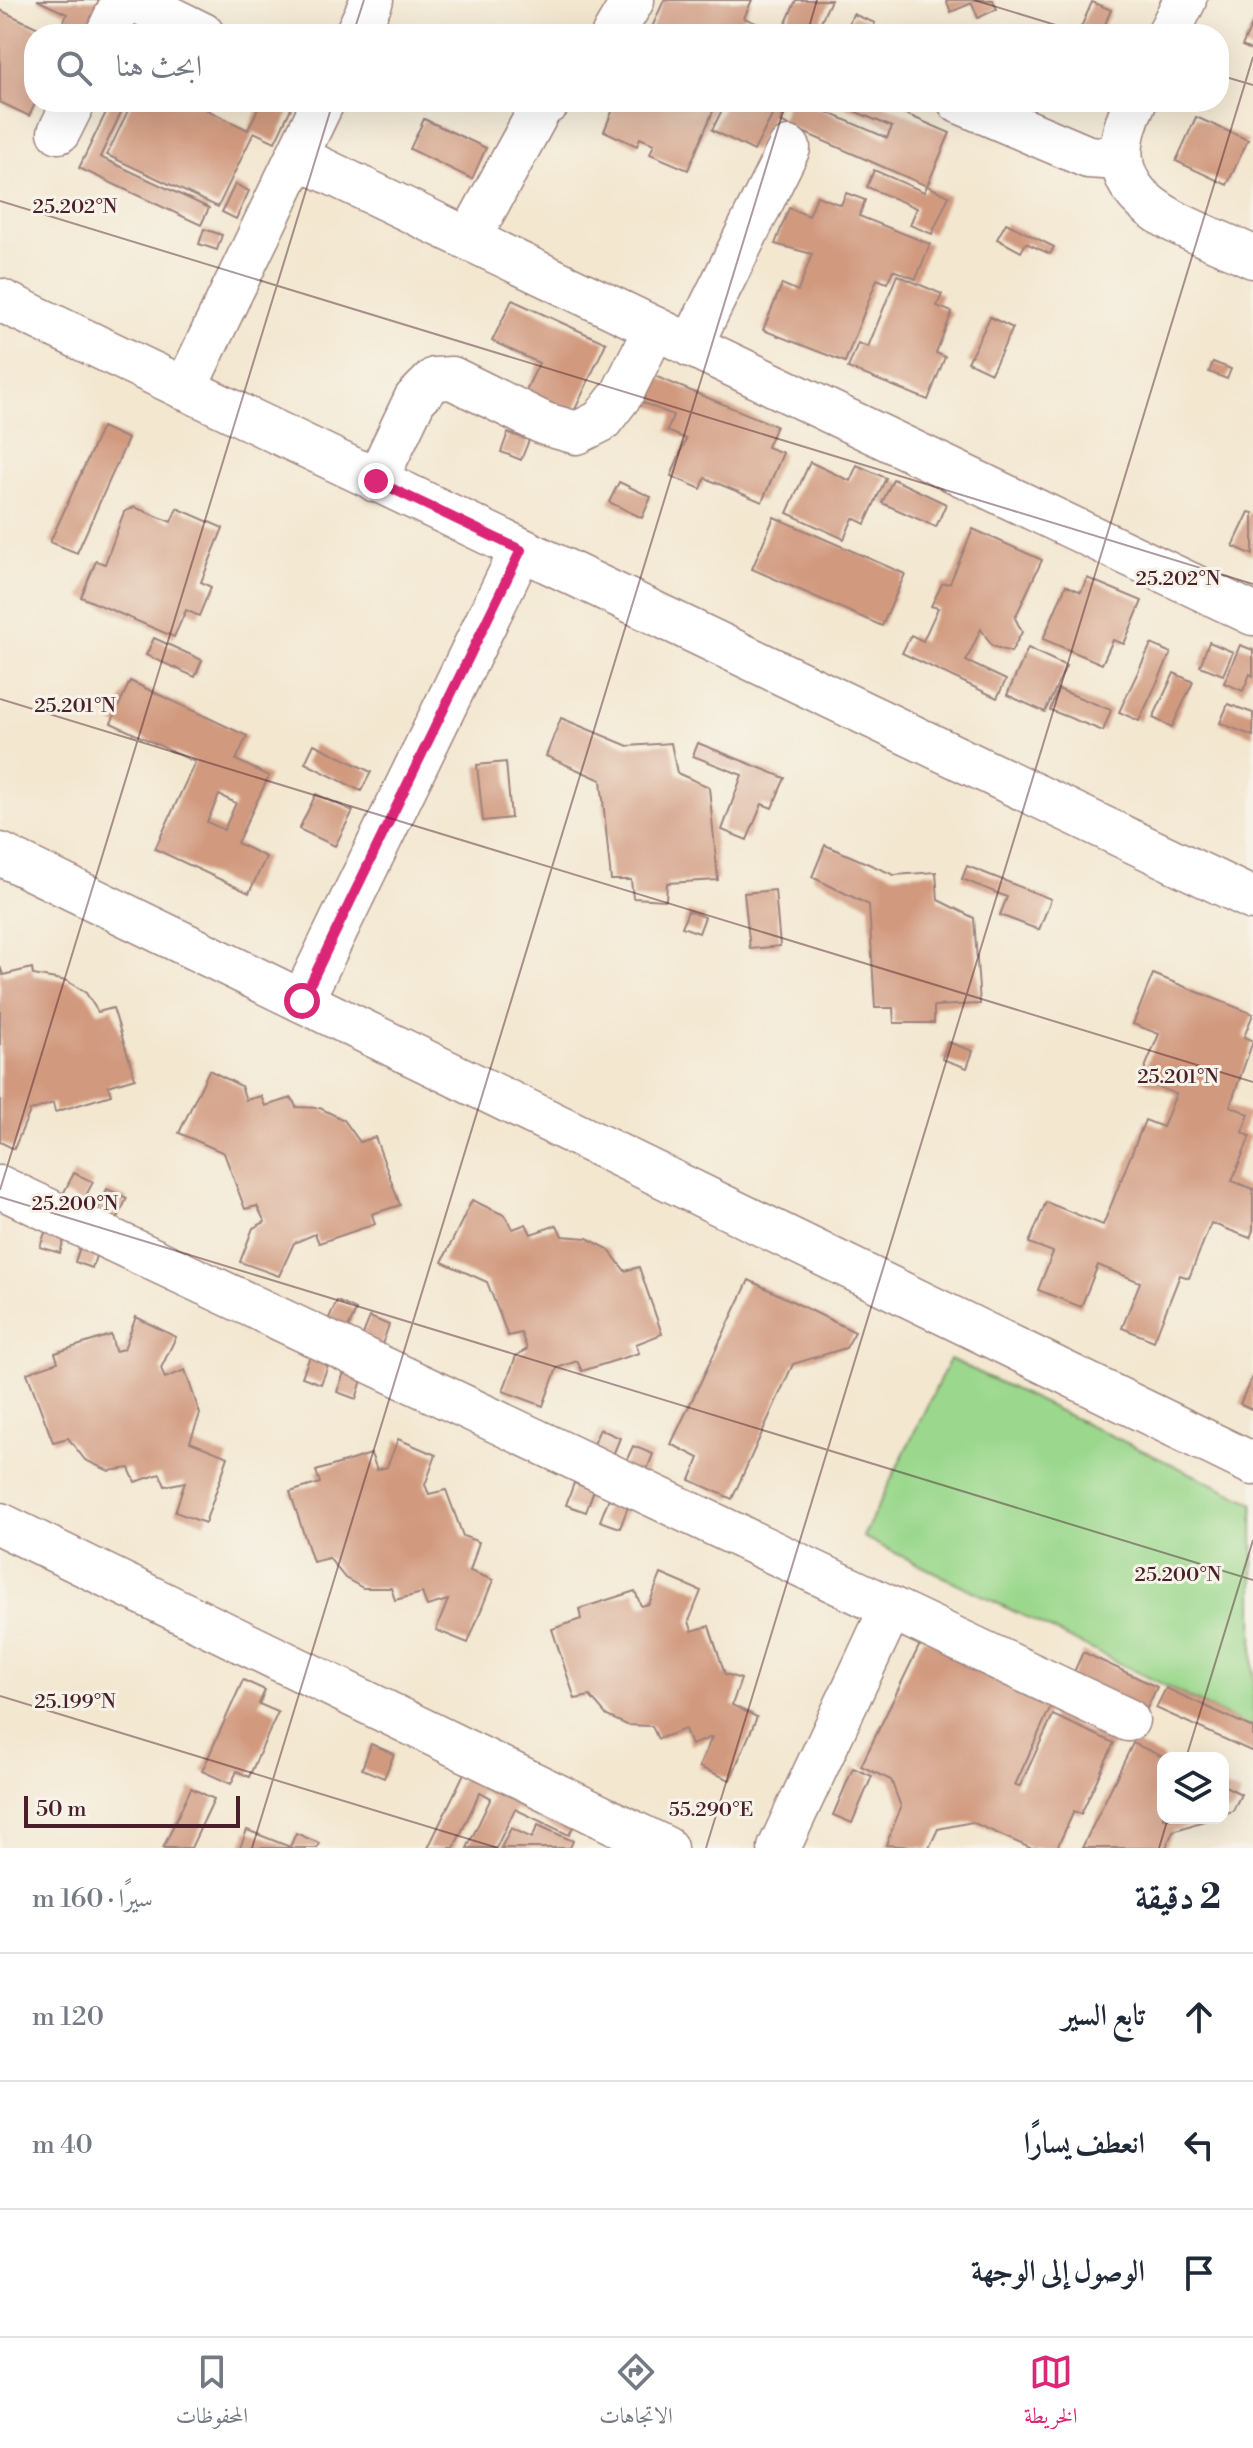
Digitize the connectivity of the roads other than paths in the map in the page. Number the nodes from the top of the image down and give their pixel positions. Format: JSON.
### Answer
{"nodes":[{"id":1,"x":123,"y":0,"type":"edge"},
{"id":2,"x":134,"y":0,"type":"edge"},
{"id":3,"x":372,"y":0,"type":"edge"},
{"id":4,"x":633,"y":0,"type":"edge"},
{"id":5,"x":1185,"y":0,"type":"edge"},
{"id":6,"x":112,"y":24,"type":"edge"},
{"id":7,"x":183,"y":24,"type":"edge"},
{"id":8,"x":361,"y":24,"type":"edge"},
{"id":9,"x":619,"y":24,"type":"edge"},
{"id":10,"x":1173,"y":24,"type":"edge"},
{"id":11,"x":318,"y":112,"type":"edge"},
{"id":12,"x":538,"y":112,"type":"edge"},
{"id":13,"x":982,"y":112,"type":"edge"},
{"id":14,"x":1131,"y":112,"type":"edge"},
{"id":15,"x":789,"y":148,"type":"dead end"},
{"id":16,"x":297,"y":157,"type":"junction"},
{"id":17,"x":1119,"y":159,"type":"junction"},
{"id":18,"x":469,"y":239,"type":"junction"},
{"id":19,"x":1253,"y":257,"type":"edge"},
{"id":20,"x":0,"y":300,"type":"edge"},
{"id":21,"x":673,"y":337,"type":"junction"},
{"id":22,"x":185,"y":389,"type":"junction"},
{"id":23,"x":376,"y":481,"type":"junction"},
{"id":24,"x":521,"y":550,"type":"junction"},
{"id":25,"x":1253,"y":614,"type":"edge"},
{"id":26,"x":0,"y":854,"type":"edge"},
{"id":27,"x":1253,"y":899,"type":"edge"},
{"id":28,"x":302,"y":1001,"type":"junction"},
{"id":29,"x":0,"y":1187,"type":"edge"},
{"id":30,"x":1253,"y":1464,"type":"edge"},
{"id":31,"x":2,"y":1532,"type":"edge"},
{"id":32,"x":891,"y":1608,"type":"junction"},
{"id":33,"x":1128,"y":1720,"type":"dead end"},
{"id":34,"x":666,"y":1848,"type":"edge"},
{"id":35,"x":779,"y":1848,"type":"edge"}],
"edges":[{"from":1,"to":6,"type":"street"},
{"from":2,"to":7,"type":"street"},
{"from":3,"to":8,"type":"street"},
{"from":4,"to":9,"type":"street"},
{"from":5,"to":10,"type":"street"},
{"from":11,"to":16,"type":"street"},
{"from":12,"to":18,"type":"street"},
{"from":13,"to":17,"type":"street"},
{"from":14,"to":17,"type":"street"},
{"from":15,"to":21,"type":"street"},
{"from":16,"to":18,"type":"street"},
{"from":16,"to":22,"type":"street"},
{"from":17,"to":19,"type":"street"},
{"from":18,"to":21,"type":"street"},
{"from":20,"to":22,"type":"street"},
{"from":21,"to":23,"type":"street"},
{"from":21,"to":25,"type":"street"},
{"from":22,"to":23,"type":"street"},
{"from":23,"to":24,"type":"street"},
{"from":24,"to":27,"type":"street"},
{"from":24,"to":28,"type":"street"},
{"from":26,"to":28,"type":"street"},
{"from":28,"to":30,"type":"street"},
{"from":29,"to":32,"type":"street"},
{"from":31,"to":34,"type":"street"},
{"from":32,"to":33,"type":"street"},
{"from":32,"to":35,"type":"street"}]}
